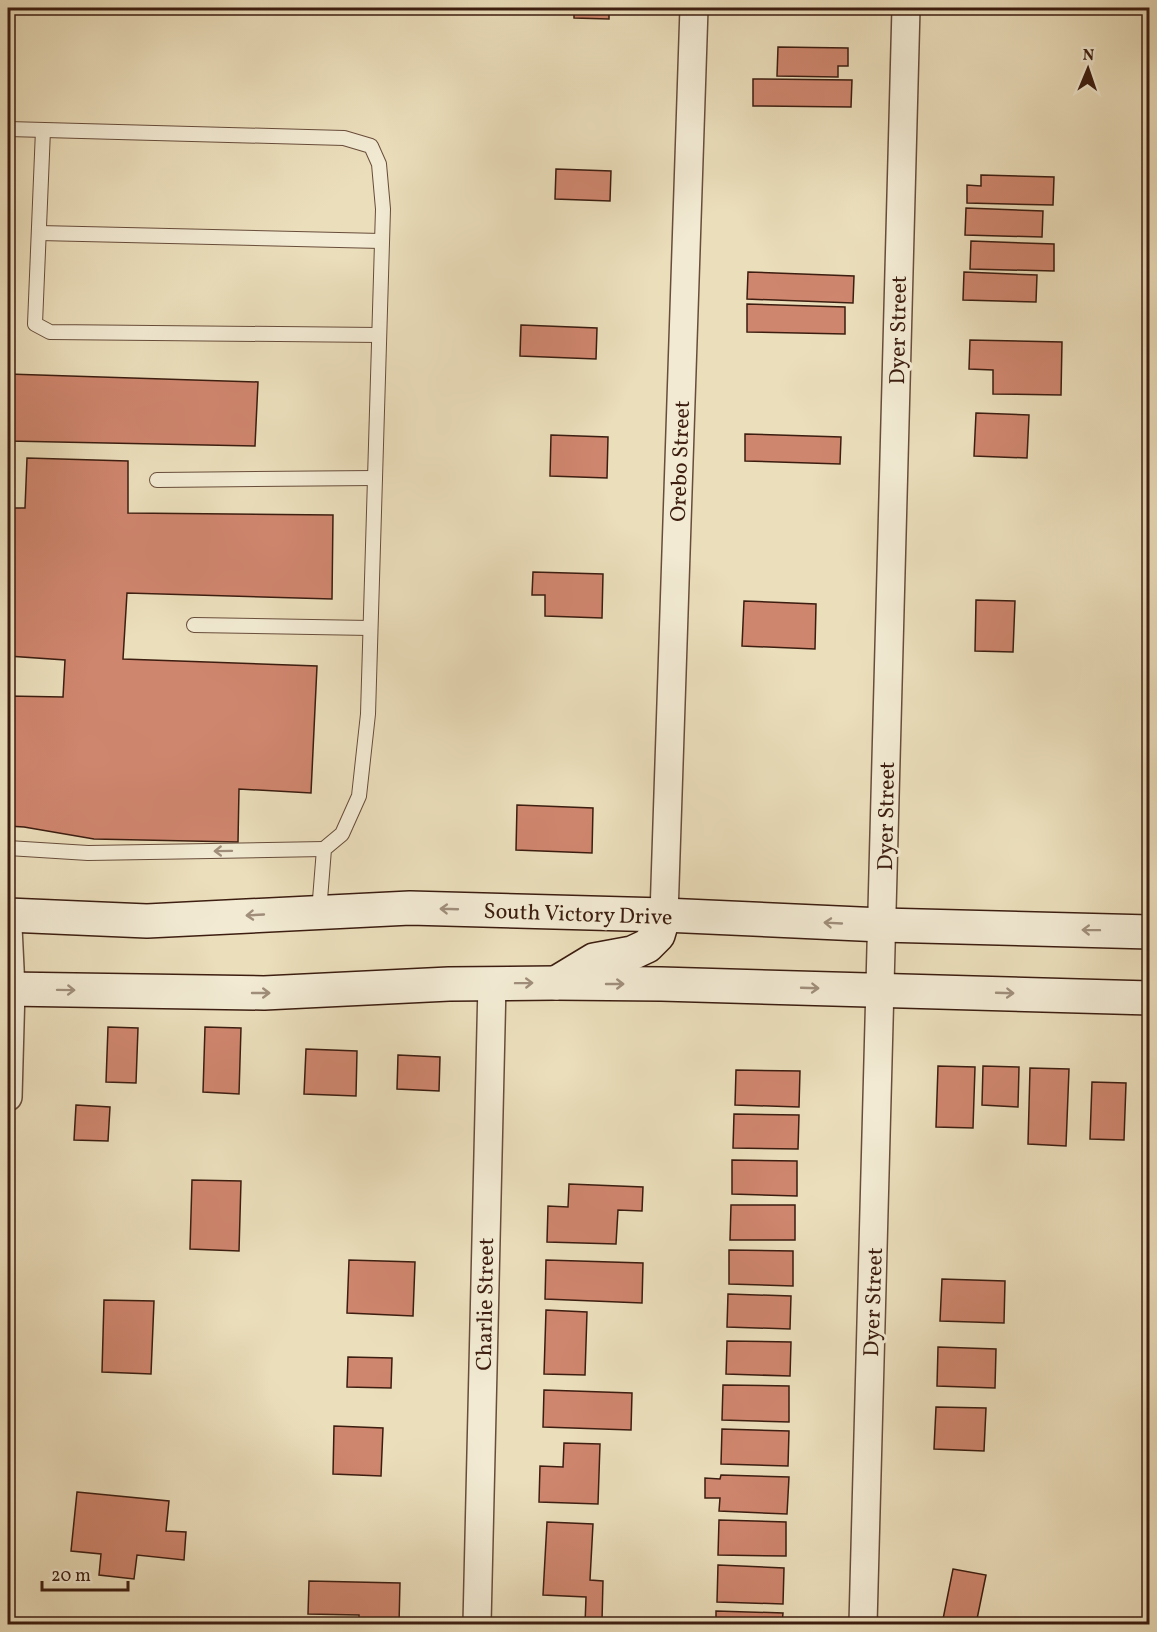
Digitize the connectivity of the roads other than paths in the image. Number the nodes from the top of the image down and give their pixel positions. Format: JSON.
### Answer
{"nodes":[{"id":1,"x":694,"y":8,"type":"edge"},
{"id":2,"x":906,"y":8,"type":"edge"},
{"id":3,"x":8,"y":129,"type":"edge"},
{"id":4,"x":43,"y":130,"type":"junction"},
{"id":5,"x":39,"y":233,"type":"junction"},
{"id":6,"x":381,"y":241,"type":"junction"},
{"id":7,"x":379,"y":334,"type":"junction"},
{"id":8,"x":375,"y":478,"type":"junction"},
{"id":9,"x":157,"y":480,"type":"dead end"},
{"id":10,"x":194,"y":625,"type":"dead end"},
{"id":11,"x":370,"y":628,"type":"junction"},
{"id":12,"x":8,"y":848,"type":"edge"},
{"id":13,"x":324,"y":849,"type":"junction"},
{"id":14,"x":319,"y":912,"type":"junction"},
{"id":15,"x":8,"y":915,"type":"edge"},
{"id":16,"x":664,"y":915,"type":"junction"},
{"id":17,"x":882,"y":925,"type":"junction"},
{"id":18,"x":8,"y":927,"type":"edge"},
{"id":19,"x":1149,"y":932,"type":"edge"},
{"id":20,"x":556,"y":983,"type":"junction"},
{"id":21,"x":492,"y":984,"type":"junction"},
{"id":22,"x":9,"y":989,"type":"edge"},
{"id":23,"x":881,"y":990,"type":"junction"},
{"id":24,"x":1149,"y":998,"type":"edge"},
{"id":25,"x":8,"y":1097,"type":"edge"},
{"id":26,"x":477,"y":1624,"type":"edge"},
{"id":27,"x":862,"y":1624,"type":"edge"}],
"edges":[{"from":1,"to":16,"type":"street","name":"Orebo Street"},
{"from":2,"to":17,"type":"street","name":"Dyer Street"},
{"from":3,"to":4,"type":"lane"},
{"from":4,"to":5,"type":"lane"},
{"from":4,"to":6,"type":"lane"},
{"from":5,"to":6,"type":"lane"},
{"from":5,"to":7,"type":"lane"},
{"from":6,"to":7,"type":"lane"},
{"from":7,"to":8,"type":"lane"},
{"from":8,"to":9,"type":"lane"},
{"from":8,"to":11,"type":"lane"},
{"from":10,"to":11,"type":"lane"},
{"from":11,"to":13,"type":"lane"},
{"from":13,"to":12,"type":"lane","one_way":true},
{"from":13,"to":14,"type":"lane"},
{"from":14,"to":15,"type":"main road","name":"South Victory Drive","one_way":true},
{"from":16,"to":14,"type":"main road","name":"South Victory Drive","one_way":true},
{"from":17,"to":16,"type":"main road","name":"South Victory Drive","one_way":true},
{"from":16,"to":20,"type":"main road"},
{"from":19,"to":17,"type":"main road","name":"South Victory Drive","one_way":true},
{"from":17,"to":23,"type":"street","name":"Dyer Street"},
{"from":18,"to":22,"type":"street"},
{"from":21,"to":20,"type":"main road","one_way":true},
{"from":20,"to":23,"type":"main road","one_way":true},
{"from":22,"to":21,"type":"main road","one_way":true},
{"from":21,"to":26,"type":"street","name":"Charlie Street"},
{"from":22,"to":25,"type":"street"},
{"from":23,"to":24,"type":"main road","one_way":true},
{"from":23,"to":27,"type":"street","name":"Dyer Street"}]}
